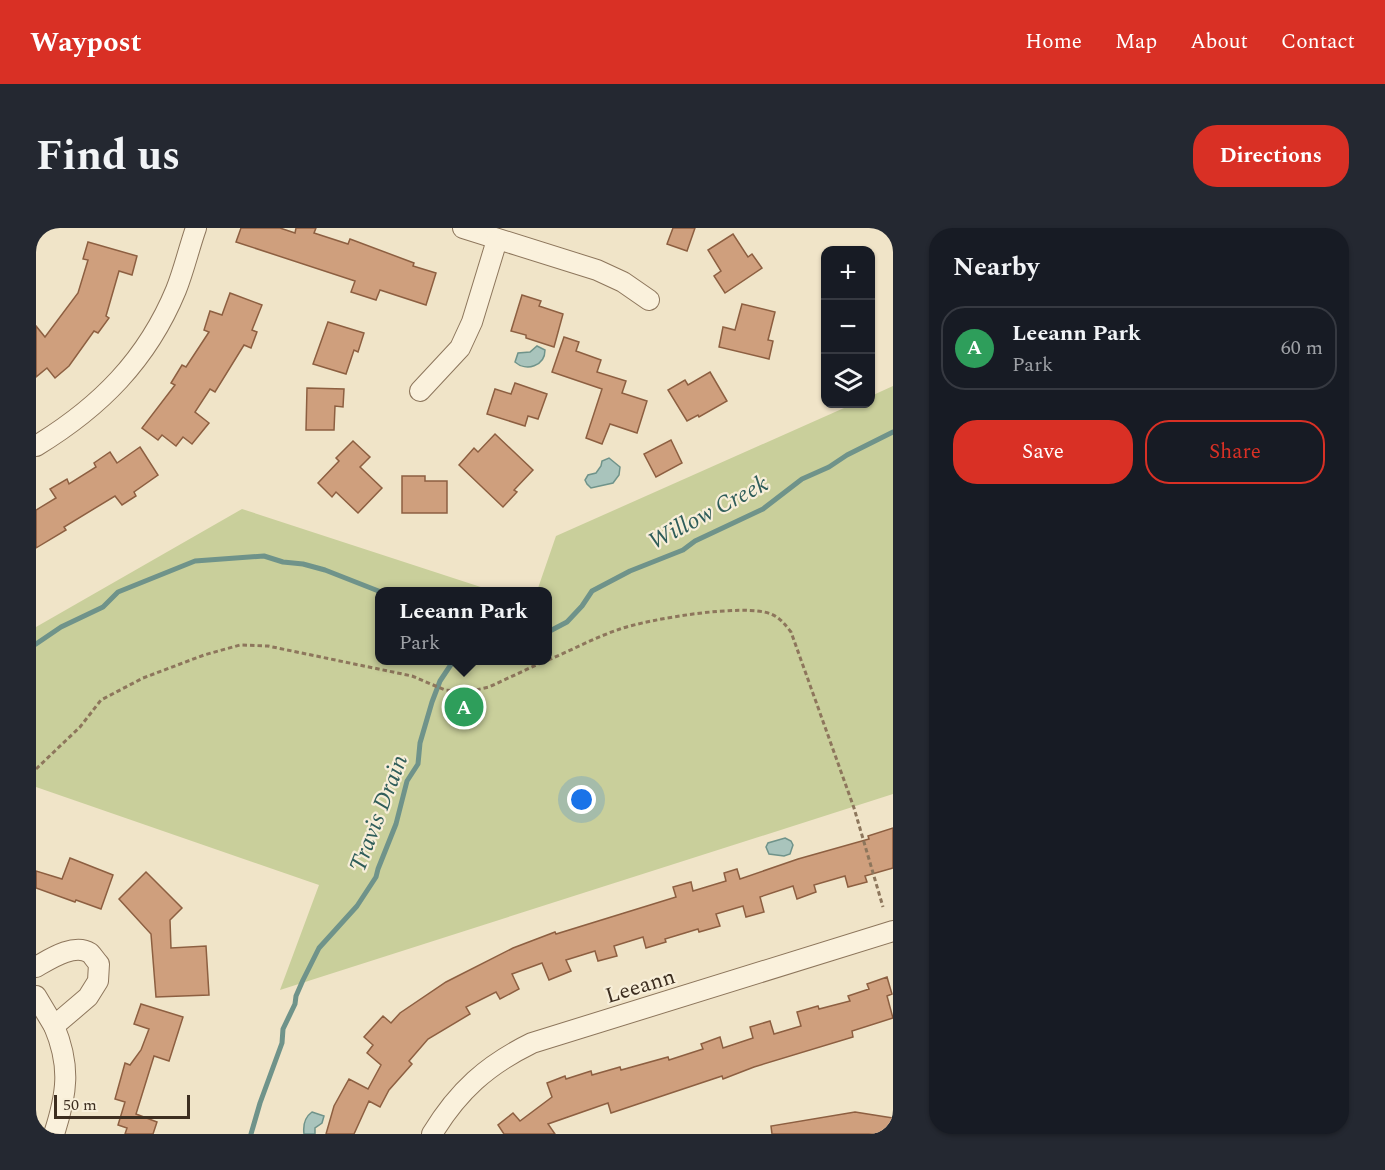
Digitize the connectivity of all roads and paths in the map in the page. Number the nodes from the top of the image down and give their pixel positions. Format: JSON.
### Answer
{"nodes":[{"id":1,"x":196,"y":228,"type":"edge"},
{"id":2,"x":463,"y":228,"type":"edge"},
{"id":3,"x":497,"y":240,"type":"junction"},
{"id":4,"x":649,"y":300,"type":"dead end"},
{"id":5,"x":420,"y":391,"type":"dead end"},
{"id":6,"x":36,"y":446,"type":"edge"},
{"id":7,"x":552,"y":658,"type":"edge"},
{"id":8,"x":537,"y":665,"type":"edge"},
{"id":9,"x":36,"y":769,"type":"edge"},
{"id":10,"x":883,"y":907,"type":"dead end"},
{"id":11,"x":893,"y":931,"type":"edge"},
{"id":12,"x":36,"y":967,"type":"edge"},
{"id":13,"x":36,"y":996,"type":"edge"},
{"id":14,"x":54,"y":1026,"type":"junction"},
{"id":15,"x":54,"y":1134,"type":"edge"},
{"id":16,"x":432,"y":1134,"type":"edge"}],
"edges":[{"from":1,"to":6,"type":"street"},
{"from":2,"to":3,"type":"street"},
{"from":3,"to":4,"type":"street"},
{"from":3,"to":5,"type":"street"},
{"from":7,"to":10,"type":"path"},
{"from":8,"to":9,"type":"path"},
{"from":11,"to":16,"type":"street","name":"Leeann"},
{"from":12,"to":14,"type":"street"},
{"from":13,"to":14,"type":"street"},
{"from":14,"to":15,"type":"street"}]}
